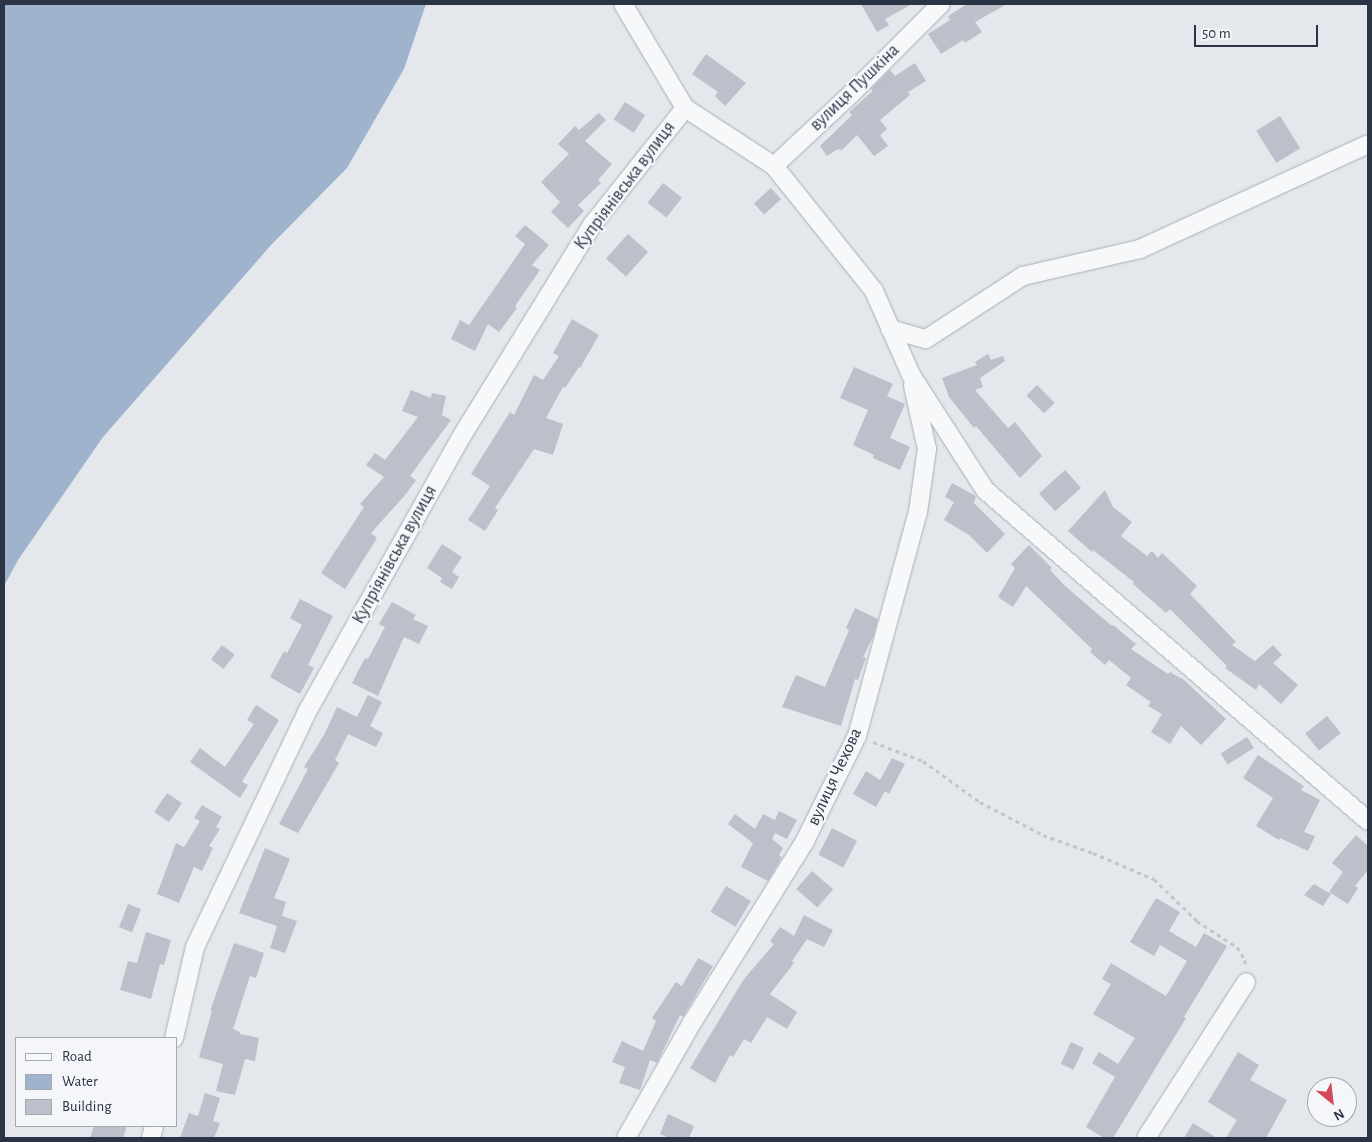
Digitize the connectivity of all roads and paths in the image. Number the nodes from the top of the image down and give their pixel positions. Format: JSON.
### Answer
{"nodes":[{"id":1,"x":623,"y":4,"type":"edge"},
{"id":2,"x":936,"y":6,"type":"edge"},
{"id":3,"x":685,"y":108,"type":"junction"},
{"id":4,"x":1368,"y":144,"type":"edge"},
{"id":5,"x":774,"y":166,"type":"junction"},
{"id":6,"x":890,"y":329,"type":"junction"},
{"id":7,"x":911,"y":375,"type":"junction"},
{"id":8,"x":857,"y":736,"type":"junction"},
{"id":9,"x":1368,"y":821,"type":"edge"},
{"id":10,"x":1246,"y":982,"type":"joint"},
{"id":11,"x":174,"y":1037,"type":"edge"},
{"id":12,"x":626,"y":1138,"type":"edge"},
{"id":13,"x":1146,"y":1138,"type":"edge"}],
"edges":[{"from":1,"to":3,"type":"street"},
{"from":2,"to":5,"type":"street","name":"вулиця Пушкіна"},
{"from":3,"to":5,"type":"street"},
{"from":3,"to":11,"type":"street","name":"Купріянівська вулиця"},
{"from":4,"to":6,"type":"street"},
{"from":5,"to":6,"type":"street"},
{"from":6,"to":7,"type":"street"},
{"from":7,"to":8,"type":"street","name":"вулиця Чехова"},
{"from":7,"to":9,"type":"street"},
{"from":8,"to":10,"type":"path"},
{"from":8,"to":12,"type":"street","name":"вулиця Чехова"},
{"from":10,"to":13,"type":"street"}]}
